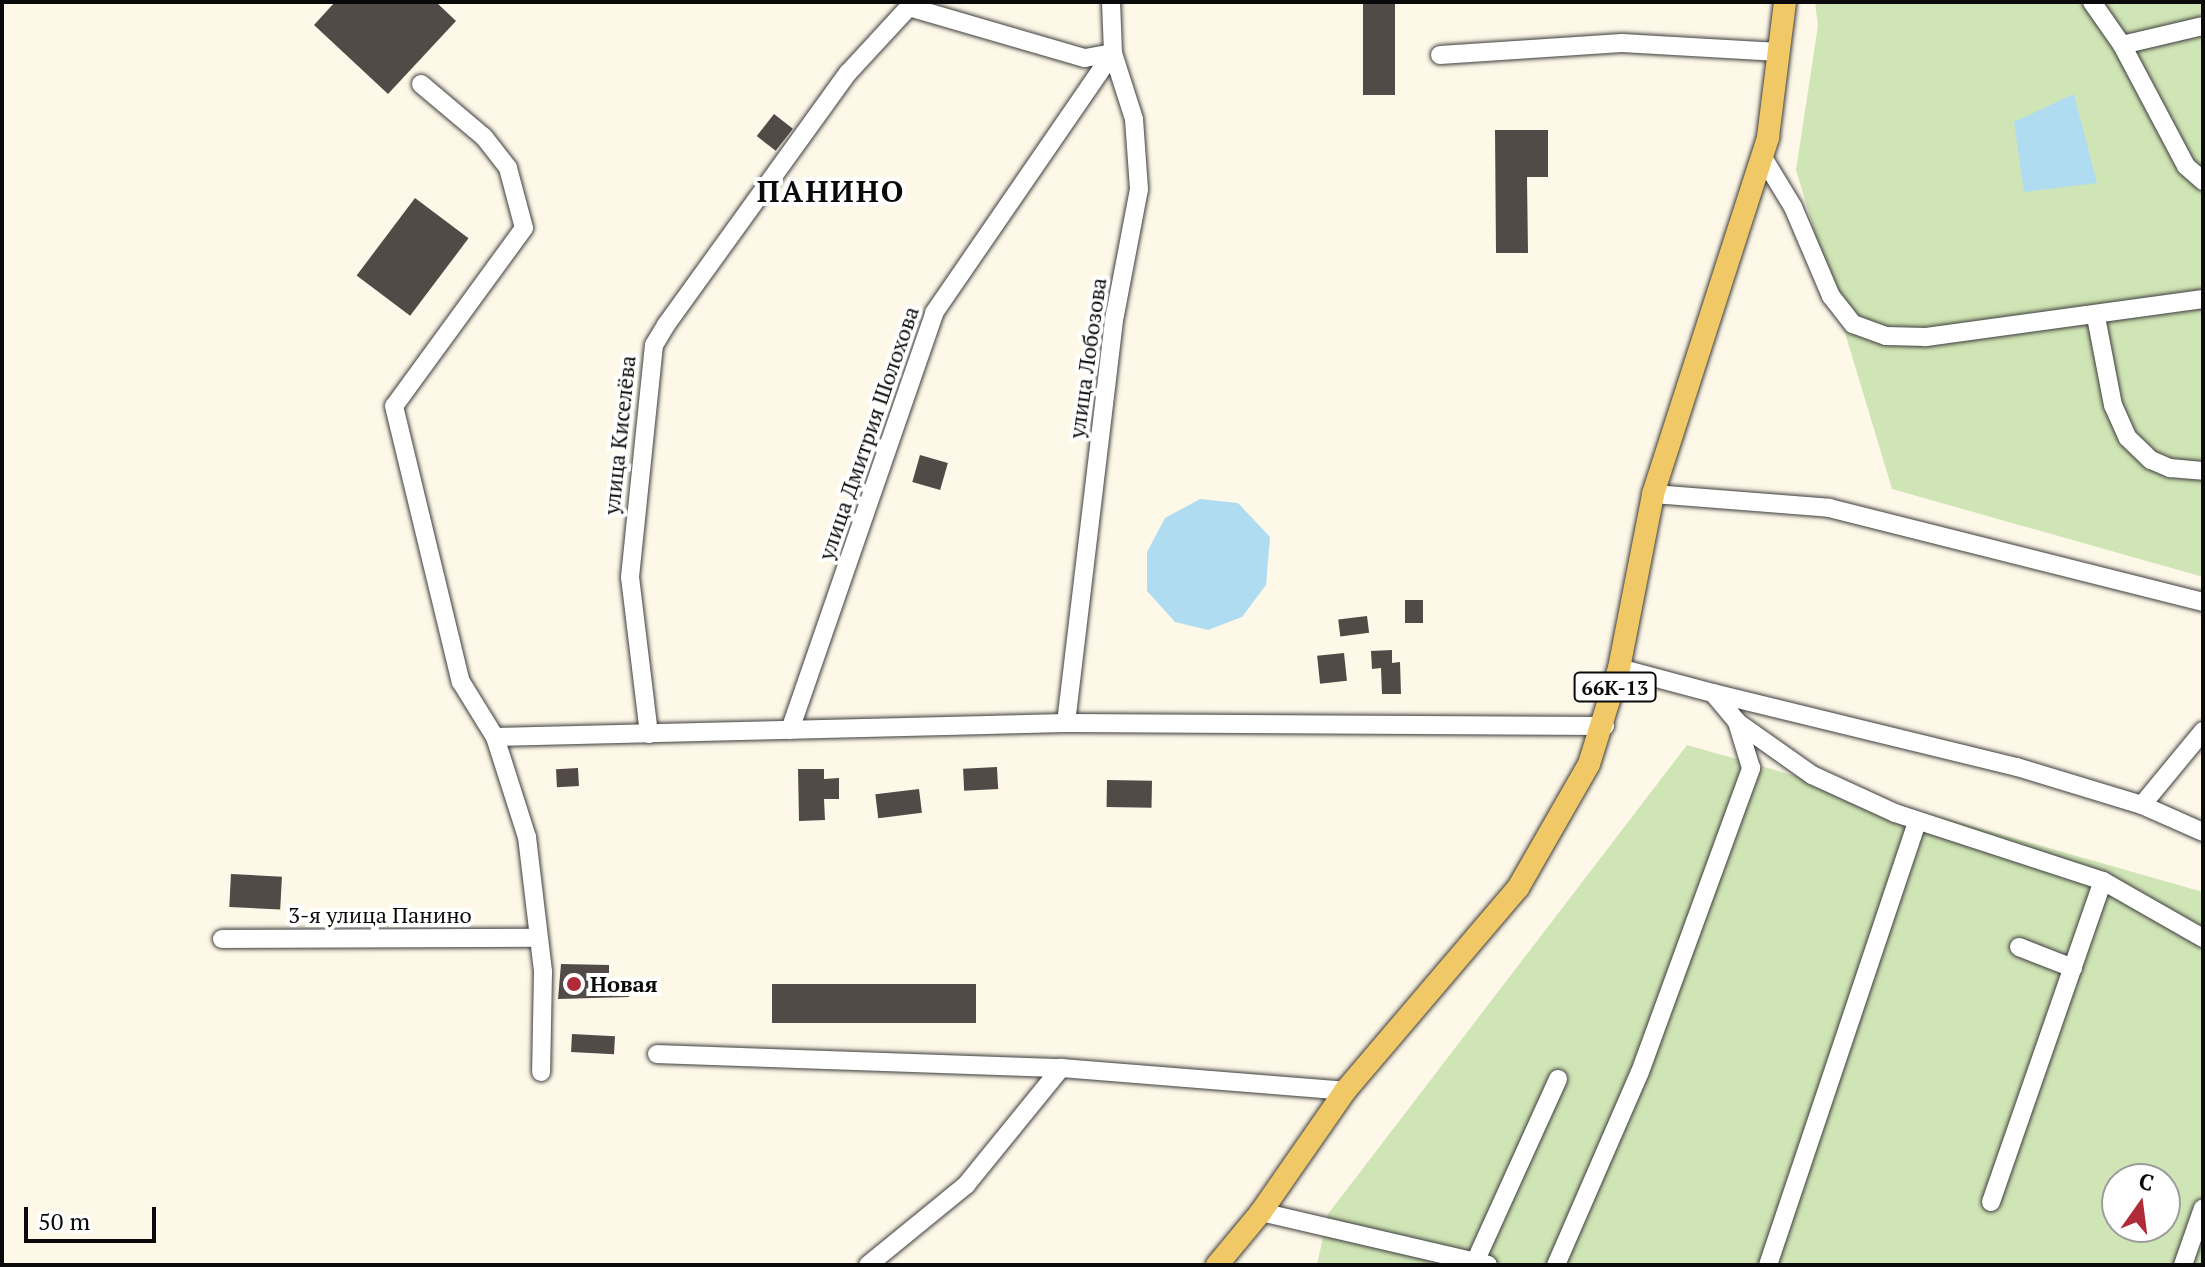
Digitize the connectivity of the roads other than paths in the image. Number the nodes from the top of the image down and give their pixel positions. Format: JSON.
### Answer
{"nodes":[{"id":1,"x":1111,"y":2,"type":"edge"},
{"id":2,"x":1785,"y":2,"type":"edge"},
{"id":3,"x":2092,"y":2,"type":"edge"},
{"id":4,"x":2203,"y":26,"type":"edge"},
{"id":5,"x":2122,"y":45,"type":"junction"},
{"id":6,"x":1779,"y":52,"type":"junction"},
{"id":7,"x":1113,"y":53,"type":"junction"},
{"id":8,"x":1440,"y":55,"type":"dead end"},
{"id":9,"x":421,"y":84,"type":"dead end"},
{"id":10,"x":1762,"y":156,"type":"junction"},
{"id":11,"x":2203,"y":181,"type":"edge"},
{"id":12,"x":2203,"y":299,"type":"edge"},
{"id":13,"x":2096,"y":317,"type":"junction"},
{"id":14,"x":2203,"y":471,"type":"edge"},
{"id":15,"x":1653,"y":494,"type":"junction"},
{"id":16,"x":2202,"y":603,"type":"edge"},
{"id":17,"x":1619,"y":668,"type":"junction"},
{"id":18,"x":1713,"y":693,"type":"junction"},
{"id":19,"x":1737,"y":722,"type":"junction"},
{"id":20,"x":1066,"y":723,"type":"junction"},
{"id":21,"x":1605,"y":726,"type":"junction"},
{"id":22,"x":790,"y":730,"type":"junction"},
{"id":23,"x":2203,"y":731,"type":"edge"},
{"id":24,"x":649,"y":734,"type":"junction"},
{"id":25,"x":495,"y":737,"type":"junction"},
{"id":26,"x":2142,"y":805,"type":"junction"},
{"id":27,"x":1917,"y":821,"type":"junction"},
{"id":28,"x":2203,"y":832,"type":"edge"},
{"id":29,"x":2103,"y":881,"type":"junction"},
{"id":30,"x":538,"y":938,"type":"junction"},
{"id":31,"x":2203,"y":938,"type":"edge"},
{"id":32,"x":222,"y":939,"type":"dead end"},
{"id":33,"x":2019,"y":947,"type":"dead end"},
{"id":34,"x":2073,"y":968,"type":"junction"},
{"id":35,"x":657,"y":1054,"type":"dead end"},
{"id":36,"x":1061,"y":1068,"type":"junction"},
{"id":37,"x":541,"y":1072,"type":"dead end"},
{"id":38,"x":1558,"y":1079,"type":"dead end"},
{"id":39,"x":1345,"y":1091,"type":"junction"},
{"id":40,"x":1991,"y":1202,"type":"dead end"},
{"id":41,"x":2203,"y":1208,"type":"edge"},
{"id":42,"x":1261,"y":1212,"type":"junction"},
{"id":43,"x":1482,"y":1264,"type":"edge"},
{"id":44,"x":868,"y":1265,"type":"edge"},
{"id":45,"x":1217,"y":1265,"type":"edge"},
{"id":46,"x":1556,"y":1265,"type":"edge"},
{"id":47,"x":1768,"y":1265,"type":"edge"},
{"id":48,"x":2183,"y":1265,"type":"edge"}],
"edges":[{"from":1,"to":7,"type":"street","name":"улица Лобозова"},
{"from":2,"to":6,"type":"main road","number":"66К-13"},
{"from":3,"to":5,"type":"street"},
{"from":4,"to":5,"type":"street"},
{"from":5,"to":11,"type":"street"},
{"from":6,"to":8,"type":"street"},
{"from":6,"to":10,"type":"main road","number":"66К-13"},
{"from":7,"to":20,"type":"street","name":"улица Лобозова"},
{"from":7,"to":22,"type":"street","name":"улица Дмитрия Шолохова"},
{"from":7,"to":24,"type":"street","name":"улица Киселёва"},
{"from":9,"to":25,"type":"street"},
{"from":10,"to":13,"type":"street"},
{"from":10,"to":15,"type":"main road","number":"66К-13"},
{"from":12,"to":13,"type":"street"},
{"from":13,"to":14,"type":"street"},
{"from":15,"to":16,"type":"street"},
{"from":15,"to":17,"type":"main road","number":"66К-13"},
{"from":17,"to":18,"type":"street"},
{"from":17,"to":21,"type":"main road","number":"66К-13"},
{"from":18,"to":19,"type":"street"},
{"from":18,"to":26,"type":"street"},
{"from":19,"to":27,"type":"street"},
{"from":19,"to":46,"type":"street"},
{"from":20,"to":21,"type":"street"},
{"from":20,"to":22,"type":"street"},
{"from":21,"to":39,"type":"main road","number":"66К-13"},
{"from":22,"to":24,"type":"street"},
{"from":23,"to":26,"type":"street"},
{"from":24,"to":25,"type":"street"},
{"from":25,"to":30,"type":"street"},
{"from":26,"to":28,"type":"street"},
{"from":27,"to":29,"type":"street"},
{"from":27,"to":47,"type":"street"},
{"from":29,"to":31,"type":"street"},
{"from":29,"to":34,"type":"street"},
{"from":30,"to":32,"type":"street","name":"3-я улица Панино"},
{"from":30,"to":37,"type":"street"},
{"from":33,"to":34,"type":"street"},
{"from":34,"to":40,"type":"street"},
{"from":35,"to":36,"type":"street"},
{"from":36,"to":39,"type":"street"},
{"from":36,"to":44,"type":"street"},
{"from":38,"to":43,"type":"street"},
{"from":39,"to":42,"type":"main road","number":"66К-13"},
{"from":41,"to":48,"type":"street"},
{"from":42,"to":43,"type":"street"},
{"from":42,"to":45,"type":"main road","number":"66К-13"}]}
